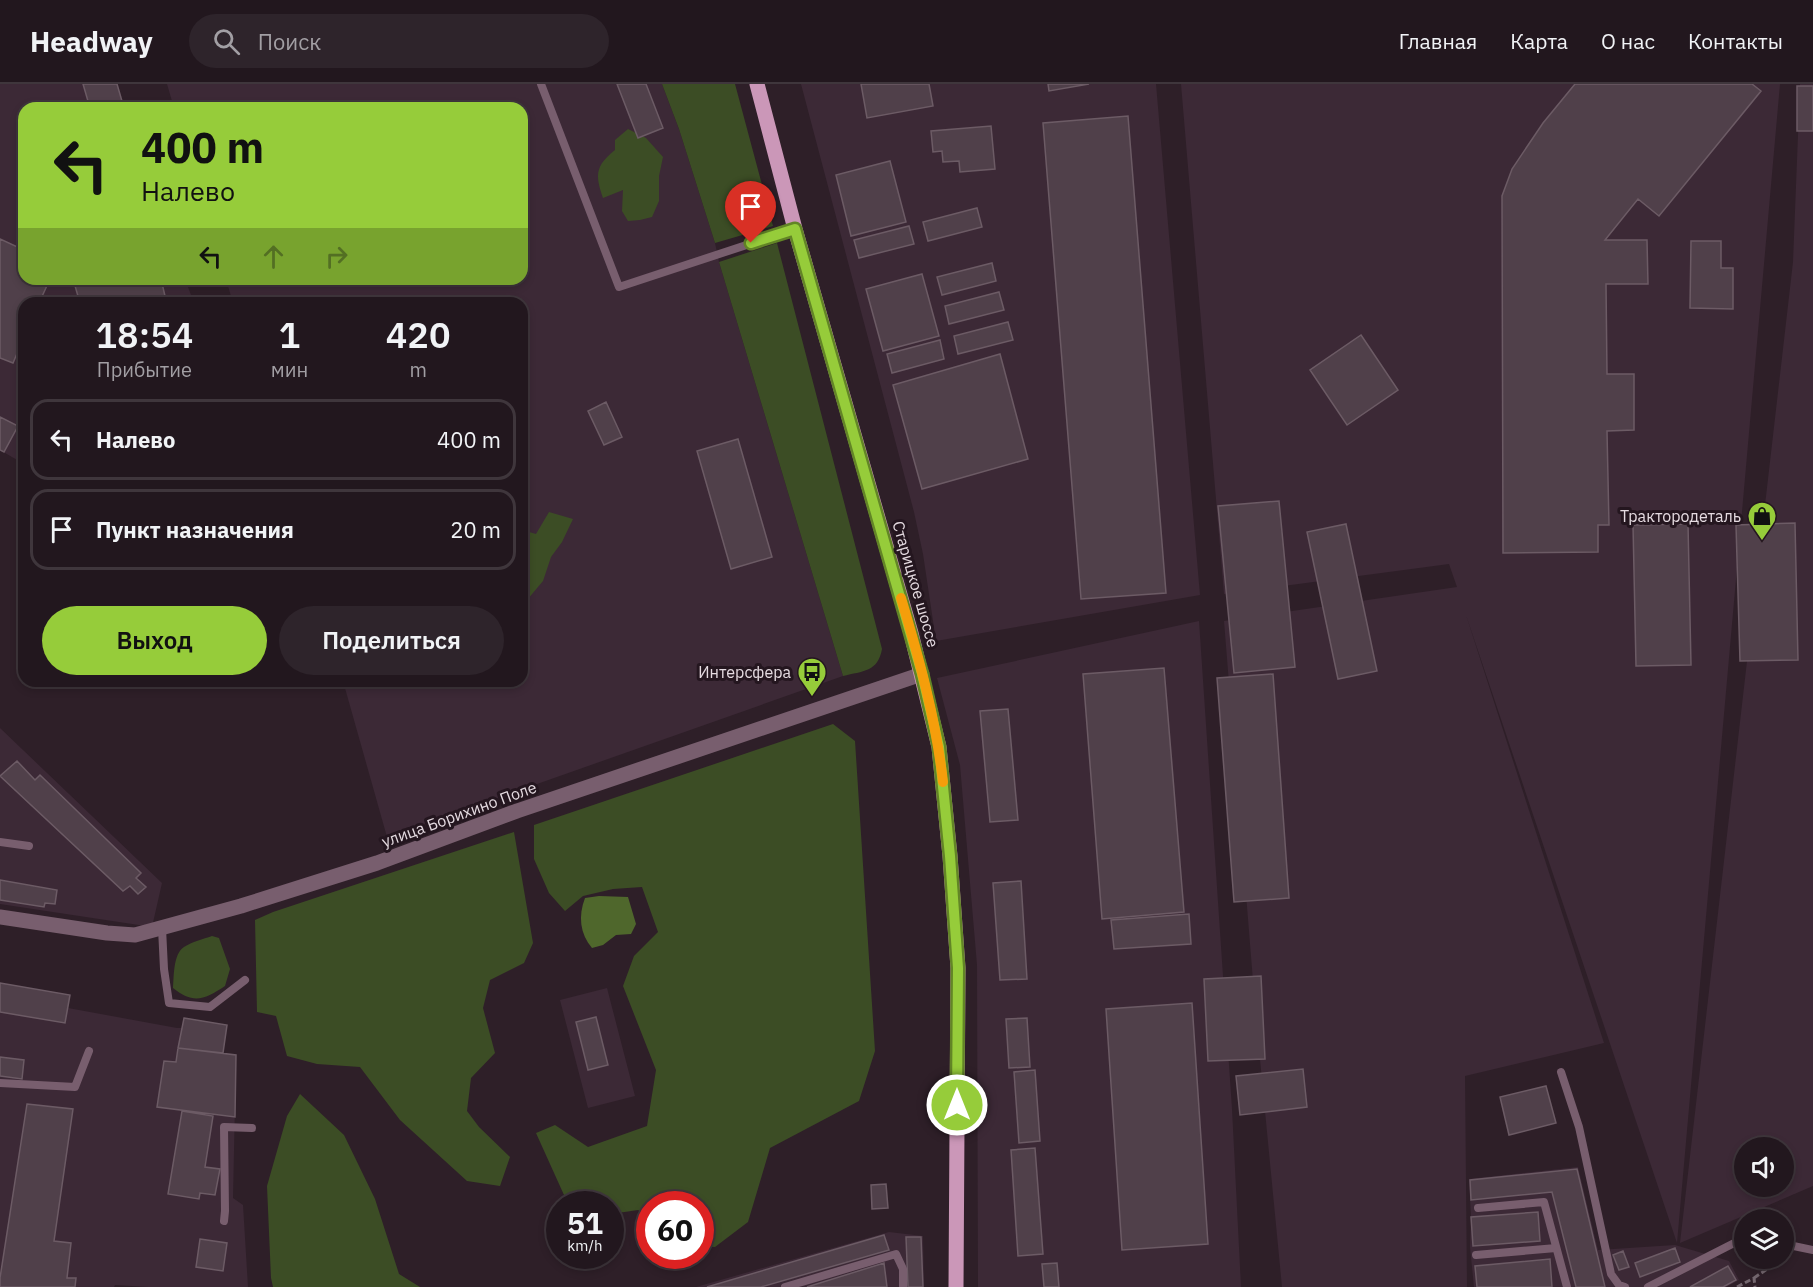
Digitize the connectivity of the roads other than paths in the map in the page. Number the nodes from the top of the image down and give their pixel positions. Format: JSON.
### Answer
{"nodes":[{"id":1,"x":541,"y":84,"type":"edge"},
{"id":2,"x":757,"y":84,"type":"edge"},
{"id":3,"x":795,"y":229,"type":"junction"},
{"id":4,"x":922,"y":674,"type":"junction"},
{"id":5,"x":0,"y":842,"type":"edge"},
{"id":6,"x":29,"y":846,"type":"dead end"},
{"id":7,"x":0,"y":917,"type":"edge"},
{"id":8,"x":162,"y":928,"type":"junction"},
{"id":9,"x":244,"y":980,"type":"dead end"},
{"id":10,"x":89,"y":1051,"type":"dead end"},
{"id":11,"x":1561,"y":1072,"type":"dead end"},
{"id":12,"x":0,"y":1083,"type":"edge"},
{"id":13,"x":252,"y":1128,"type":"dead end"},
{"id":14,"x":1478,"y":1208,"type":"dead end"},
{"id":15,"x":224,"y":1221,"type":"dead end"},
{"id":16,"x":1734,"y":1243,"type":"edge"},
{"id":17,"x":1794,"y":1246,"type":"edge"},
{"id":18,"x":1556,"y":1248,"type":"junction"},
{"id":19,"x":1813,"y":1250,"type":"edge"},
{"id":20,"x":1476,"y":1255,"type":"dead end"},
{"id":21,"x":785,"y":1287,"type":"edge"},
{"id":22,"x":903,"y":1287,"type":"edge"},
{"id":23,"x":956,"y":1287,"type":"edge"},
{"id":24,"x":1567,"y":1287,"type":"edge"},
{"id":25,"x":1625,"y":1287,"type":"edge"},
{"id":26,"x":1648,"y":1287,"type":"edge"}],
"edges":[{"from":1,"to":3,"type":"lane"},
{"from":2,"to":3,"type":"main road","name":"Старицкое шоссе"},
{"from":3,"to":4,"type":"main road","name":"Старицкое шоссе"},
{"from":4,"to":8,"type":"street","name":"улица Борихино Поле"},
{"from":4,"to":23,"type":"main road","name":"Старицкое шоссе"},
{"from":5,"to":6,"type":"lane"},
{"from":7,"to":8,"type":"street","name":"улица Борихино Поле"},
{"from":8,"to":9,"type":"lane"},
{"from":10,"to":12,"type":"lane"},
{"from":11,"to":25,"type":"lane"},
{"from":13,"to":15,"type":"lane"},
{"from":14,"to":18,"type":"lane"},
{"from":16,"to":26,"type":"lane"},
{"from":17,"to":19,"type":"lane"},
{"from":18,"to":20,"type":"lane"},
{"from":18,"to":24,"type":"lane"},
{"from":21,"to":22,"type":"lane"}]}
